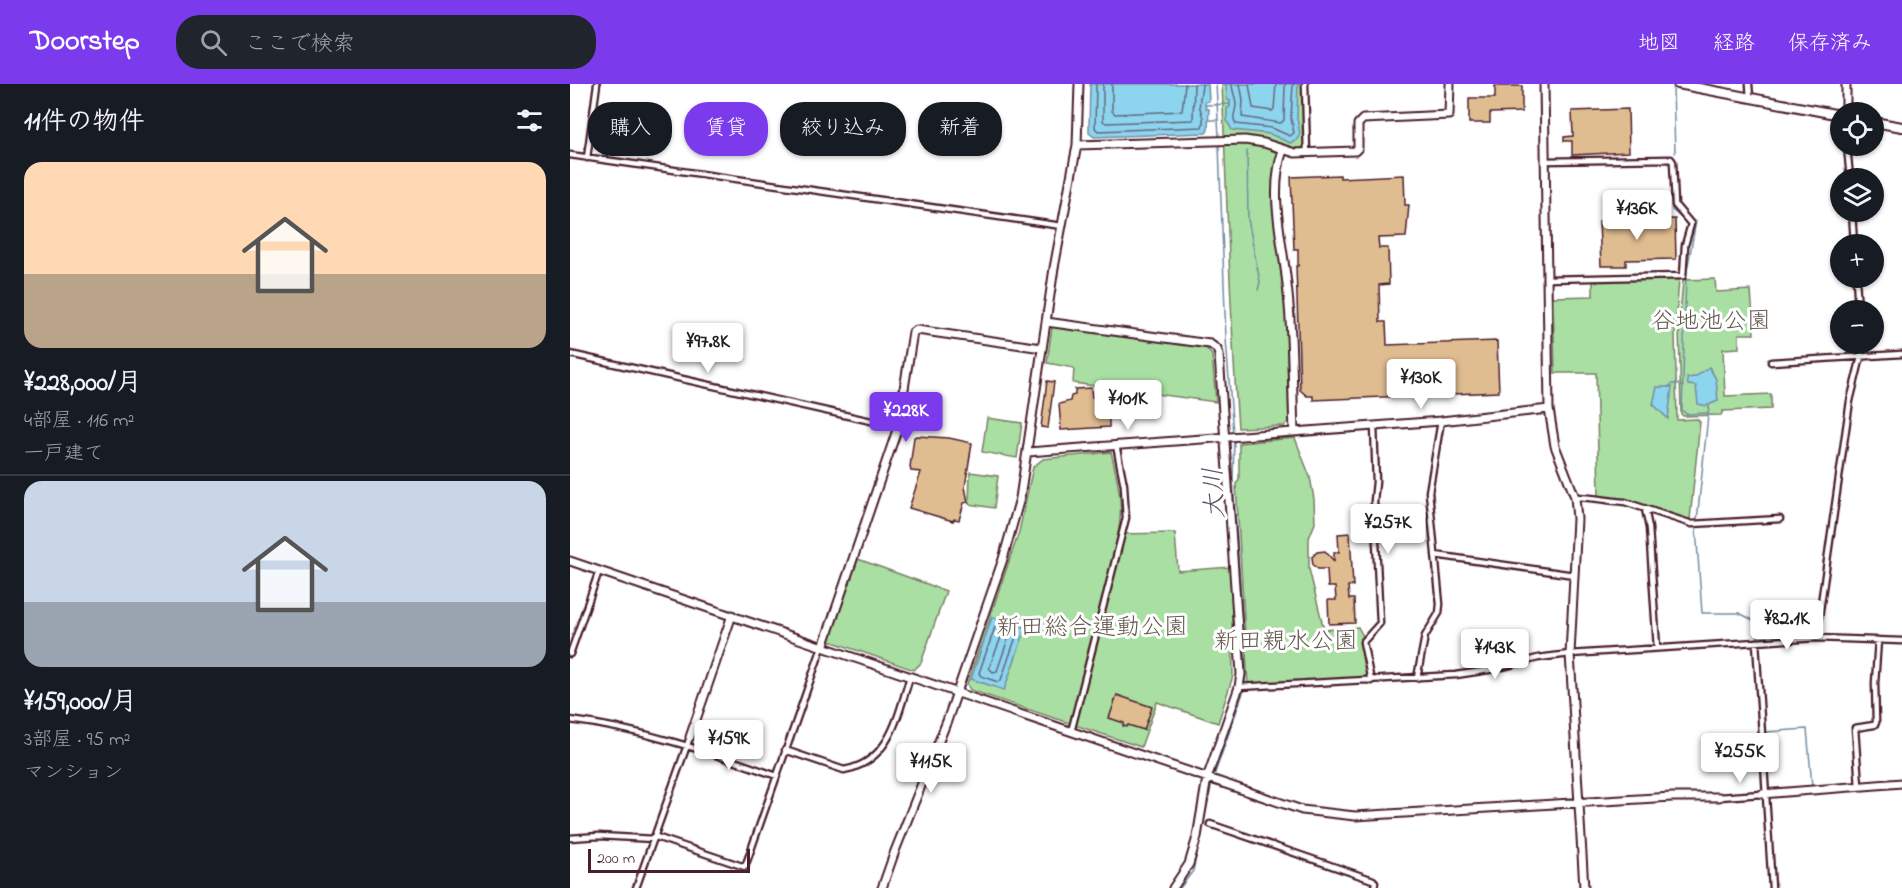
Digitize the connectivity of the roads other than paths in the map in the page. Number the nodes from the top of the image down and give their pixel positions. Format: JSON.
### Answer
{"nodes":[{"id":1,"x":597,"y":84,"type":"edge"},
{"id":2,"x":1079,"y":84,"type":"edge"},
{"id":3,"x":1305,"y":84,"type":"edge"},
{"id":4,"x":1450,"y":84,"type":"edge"},
{"id":5,"x":1544,"y":84,"type":"edge"},
{"id":6,"x":1678,"y":84,"type":"edge"},
{"id":7,"x":1749,"y":84,"type":"edge"},
{"id":8,"x":1846,"y":84,"type":"edge"},
{"id":9,"x":1750,"y":98,"type":"junction"},
{"id":10,"x":1846,"y":102,"type":"edge"},
{"id":11,"x":1830,"y":113,"type":"edge"},
{"id":12,"x":1884,"y":124,"type":"edge"},
{"id":13,"x":1902,"y":127,"type":"edge"},
{"id":14,"x":1077,"y":145,"type":"junction"},
{"id":15,"x":1282,"y":150,"type":"junction"},
{"id":16,"x":1307,"y":153,"type":"junction"},
{"id":17,"x":570,"y":155,"type":"edge"},
{"id":18,"x":588,"y":158,"type":"junction"},
{"id":19,"x":1544,"y":161,"type":"junction"},
{"id":20,"x":1062,"y":226,"type":"junction"},
{"id":21,"x":1546,"y":279,"type":"junction"},
{"id":22,"x":1046,"y":322,"type":"junction"},
{"id":23,"x":1042,"y":348,"type":"junction"},
{"id":24,"x":570,"y":354,"type":"edge"},
{"id":25,"x":1861,"y":354,"type":"edge"},
{"id":26,"x":1902,"y":354,"type":"edge"},
{"id":27,"x":1861,"y":357,"type":"junction"},
{"id":28,"x":1771,"y":362,"type":"dead end"},
{"id":29,"x":1549,"y":408,"type":"junction"},
{"id":30,"x":1441,"y":421,"type":"junction"},
{"id":31,"x":1374,"y":426,"type":"junction"},
{"id":32,"x":898,"y":427,"type":"junction"},
{"id":33,"x":1294,"y":432,"type":"junction"},
{"id":34,"x":1227,"y":436,"type":"junction"},
{"id":35,"x":1116,"y":445,"type":"junction"},
{"id":36,"x":1028,"y":452,"type":"junction"},
{"id":37,"x":1575,"y":497,"type":"junction"},
{"id":38,"x":1645,"y":509,"type":"junction"},
{"id":39,"x":1780,"y":519,"type":"dead end"},
{"id":40,"x":1435,"y":555,"type":"junction"},
{"id":41,"x":570,"y":561,"type":"edge"},
{"id":42,"x":599,"y":571,"type":"junction"},
{"id":43,"x":1574,"y":575,"type":"junction"},
{"id":44,"x":732,"y":615,"type":"junction"},
{"id":45,"x":1816,"y":638,"type":"junction"},
{"id":46,"x":1878,"y":640,"type":"junction"},
{"id":47,"x":1902,"y":641,"type":"edge"},
{"id":48,"x":1756,"y":642,"type":"junction"},
{"id":49,"x":822,"y":647,"type":"junction"},
{"id":50,"x":1657,"y":648,"type":"junction"},
{"id":51,"x":570,"y":654,"type":"edge"},
{"id":52,"x":1570,"y":654,"type":"junction"},
{"id":53,"x":910,"y":677,"type":"junction"},
{"id":54,"x":1417,"y":678,"type":"junction"},
{"id":55,"x":1371,"y":681,"type":"junction"},
{"id":56,"x":1239,"y":687,"type":"junction"},
{"id":57,"x":957,"y":693,"type":"junction"},
{"id":58,"x":570,"y":720,"type":"edge"},
{"id":59,"x":1071,"y":732,"type":"junction"},
{"id":60,"x":689,"y":741,"type":"junction"},
{"id":61,"x":785,"y":750,"type":"junction"},
{"id":62,"x":777,"y":776,"type":"junction"},
{"id":63,"x":1211,"y":780,"type":"junction"},
{"id":64,"x":1902,"y":783,"type":"edge"},
{"id":65,"x":1859,"y":786,"type":"junction"},
{"id":66,"x":1764,"y":794,"type":"junction"},
{"id":67,"x":1719,"y":797,"type":"joint"},
{"id":68,"x":1579,"y":803,"type":"junction"},
{"id":69,"x":1210,"y":824,"type":"dead end"},
{"id":70,"x":570,"y":838,"type":"edge"},
{"id":71,"x":655,"y":838,"type":"junction"},
{"id":72,"x":636,"y":888,"type":"edge"},
{"id":73,"x":882,"y":888,"type":"edge"},
{"id":74,"x":1173,"y":888,"type":"edge"},
{"id":75,"x":1374,"y":888,"type":"edge"},
{"id":76,"x":1584,"y":888,"type":"edge"},
{"id":77,"x":1772,"y":888,"type":"edge"}],
"edges":[{"from":1,"to":18,"type":"street"},
{"from":2,"to":14,"type":"street"},
{"from":3,"to":16,"type":"street"},
{"from":4,"to":16,"type":"street"},
{"from":5,"to":19,"type":"street"},
{"from":6,"to":9,"type":"main road"},
{"from":7,"to":9,"type":"street"},
{"from":8,"to":10,"type":"street"},
{"from":9,"to":11,"type":"main road"},
{"from":12,"to":13,"type":"main road"},
{"from":14,"to":15,"type":"street"},
{"from":14,"to":20,"type":"street"},
{"from":15,"to":16,"type":"street"},
{"from":15,"to":33,"type":"street"},
{"from":17,"to":18,"type":"street"},
{"from":18,"to":20,"type":"street"},
{"from":19,"to":21,"type":"street"},
{"from":19,"to":21,"type":"street"},
{"from":20,"to":22,"type":"street"},
{"from":21,"to":29,"type":"street"},
{"from":22,"to":23,"type":"street"},
{"from":22,"to":34,"type":"street"},
{"from":23,"to":32,"type":"street"},
{"from":23,"to":36,"type":"street"},
{"from":24,"to":32,"type":"street"},
{"from":25,"to":27,"type":"street"},
{"from":26,"to":27,"type":"street"},
{"from":27,"to":28,"type":"street"},
{"from":27,"to":45,"type":"street"},
{"from":29,"to":30,"type":"street"},
{"from":29,"to":37,"type":"street"},
{"from":30,"to":31,"type":"street"},
{"from":30,"to":40,"type":"street"},
{"from":31,"to":33,"type":"street"},
{"from":31,"to":55,"type":"street"},
{"from":32,"to":49,"type":"street"},
{"from":33,"to":34,"type":"street"},
{"from":34,"to":35,"type":"street"},
{"from":34,"to":56,"type":"street"},
{"from":35,"to":36,"type":"street"},
{"from":35,"to":59,"type":"street"},
{"from":36,"to":57,"type":"street"},
{"from":37,"to":38,"type":"street"},
{"from":37,"to":43,"type":"street"},
{"from":38,"to":39,"type":"street"},
{"from":38,"to":50,"type":"street"},
{"from":40,"to":43,"type":"street"},
{"from":40,"to":54,"type":"street"},
{"from":41,"to":42,"type":"street"},
{"from":42,"to":44,"type":"street"},
{"from":42,"to":51,"type":"street"},
{"from":43,"to":52,"type":"street"},
{"from":44,"to":49,"type":"street"},
{"from":44,"to":60,"type":"street"},
{"from":45,"to":46,"type":"street"},
{"from":45,"to":48,"type":"street"},
{"from":46,"to":47,"type":"street"},
{"from":46,"to":65,"type":"street"},
{"from":48,"to":50,"type":"street"},
{"from":48,"to":66,"type":"street"},
{"from":49,"to":53,"type":"street"},
{"from":49,"to":61,"type":"street"},
{"from":50,"to":52,"type":"street"},
{"from":52,"to":54,"type":"street"},
{"from":52,"to":68,"type":"street"},
{"from":53,"to":57,"type":"street"},
{"from":53,"to":61,"type":"street"},
{"from":54,"to":55,"type":"street"},
{"from":55,"to":56,"type":"street"},
{"from":56,"to":63,"type":"street"},
{"from":57,"to":59,"type":"street"},
{"from":57,"to":73,"type":"street"},
{"from":58,"to":60,"type":"street"},
{"from":59,"to":63,"type":"street"},
{"from":60,"to":62,"type":"street"},
{"from":60,"to":71,"type":"street"},
{"from":61,"to":62,"type":"street"},
{"from":62,"to":71,"type":"street"},
{"from":63,"to":68,"type":"street"},
{"from":63,"to":74,"type":"street"},
{"from":64,"to":65,"type":"street"},
{"from":65,"to":66,"type":"street"},
{"from":66,"to":67,"type":"street"},
{"from":66,"to":77,"type":"street"},
{"from":67,"to":68,"type":"street"},
{"from":68,"to":76,"type":"street"},
{"from":69,"to":75,"type":"street"},
{"from":70,"to":71,"type":"street"},
{"from":71,"to":72,"type":"street"}]}
